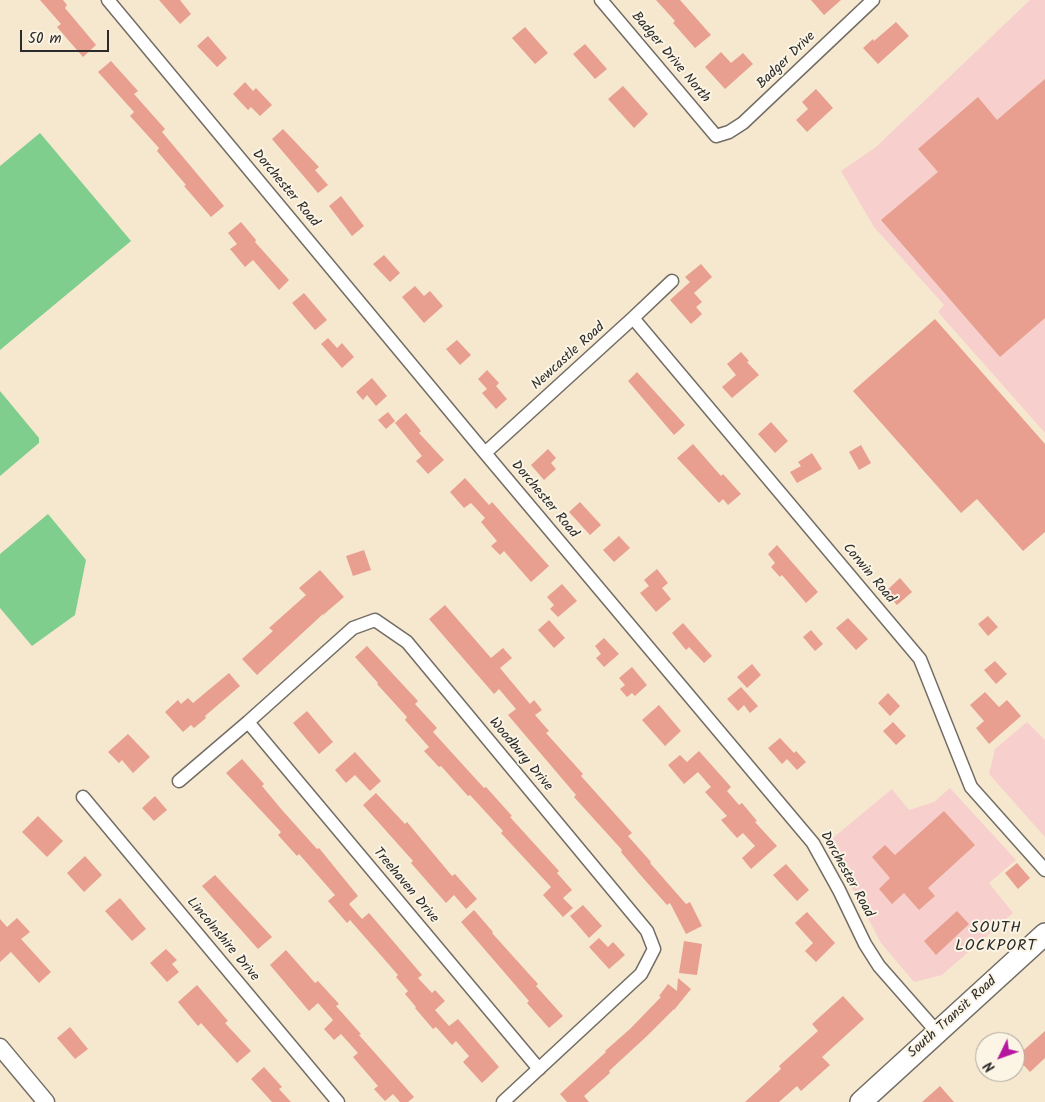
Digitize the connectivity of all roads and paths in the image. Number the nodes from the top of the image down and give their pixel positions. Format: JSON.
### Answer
{"nodes":[{"id":1,"x":108,"y":0,"type":"edge"},
{"id":2,"x":601,"y":0,"type":"edge"},
{"id":3,"x":873,"y":0,"type":"edge"},
{"id":4,"x":716,"y":136,"type":"joint"},
{"id":5,"x":672,"y":281,"type":"dead end"},
{"id":6,"x":634,"y":318,"type":"junction"},
{"id":7,"x":485,"y":453,"type":"junction"},
{"id":8,"x":248,"y":722,"type":"junction"},
{"id":9,"x":179,"y":781,"type":"dead end"},
{"id":10,"x":83,"y":797,"type":"dead end"},
{"id":11,"x":1045,"y":870,"type":"edge"},
{"id":12,"x":1045,"y":934,"type":"edge"},
{"id":13,"x":937,"y":1032,"type":"junction"},
{"id":14,"x":0,"y":1047,"type":"edge"},
{"id":15,"x":539,"y":1069,"type":"junction"},
{"id":16,"x":46,"y":1102,"type":"edge"},
{"id":17,"x":338,"y":1102,"type":"edge"},
{"id":18,"x":503,"y":1102,"type":"edge"},
{"id":19,"x":861,"y":1102,"type":"edge"}],
"edges":[{"from":1,"to":7,"type":"street","name":"Dorchester Road"},
{"from":2,"to":4,"type":"street","name":"Badger Drive North"},
{"from":3,"to":4,"type":"street","name":"Badger Drive"},
{"from":5,"to":6,"type":"street","name":"Newcastle Road"},
{"from":6,"to":7,"type":"street","name":"Newcastle Road"},
{"from":6,"to":11,"type":"street","name":"Corwin Road"},
{"from":7,"to":13,"type":"street","name":"Dorchester Road"},
{"from":8,"to":9,"type":"street","name":"Woodbury Drive"},
{"from":8,"to":15,"type":"street","name":"Treehaven Drive"},
{"from":8,"to":15,"type":"street","name":"Woodbury Drive"},
{"from":10,"to":17,"type":"street","name":"Lincolnshire Drive"},
{"from":12,"to":13,"type":"highway","name":"South Transit Road"},
{"from":13,"to":19,"type":"highway","name":"South Transit Road"},
{"from":14,"to":16,"type":"street"},
{"from":15,"to":18,"type":"street","name":"Woodbury Drive"}]}
